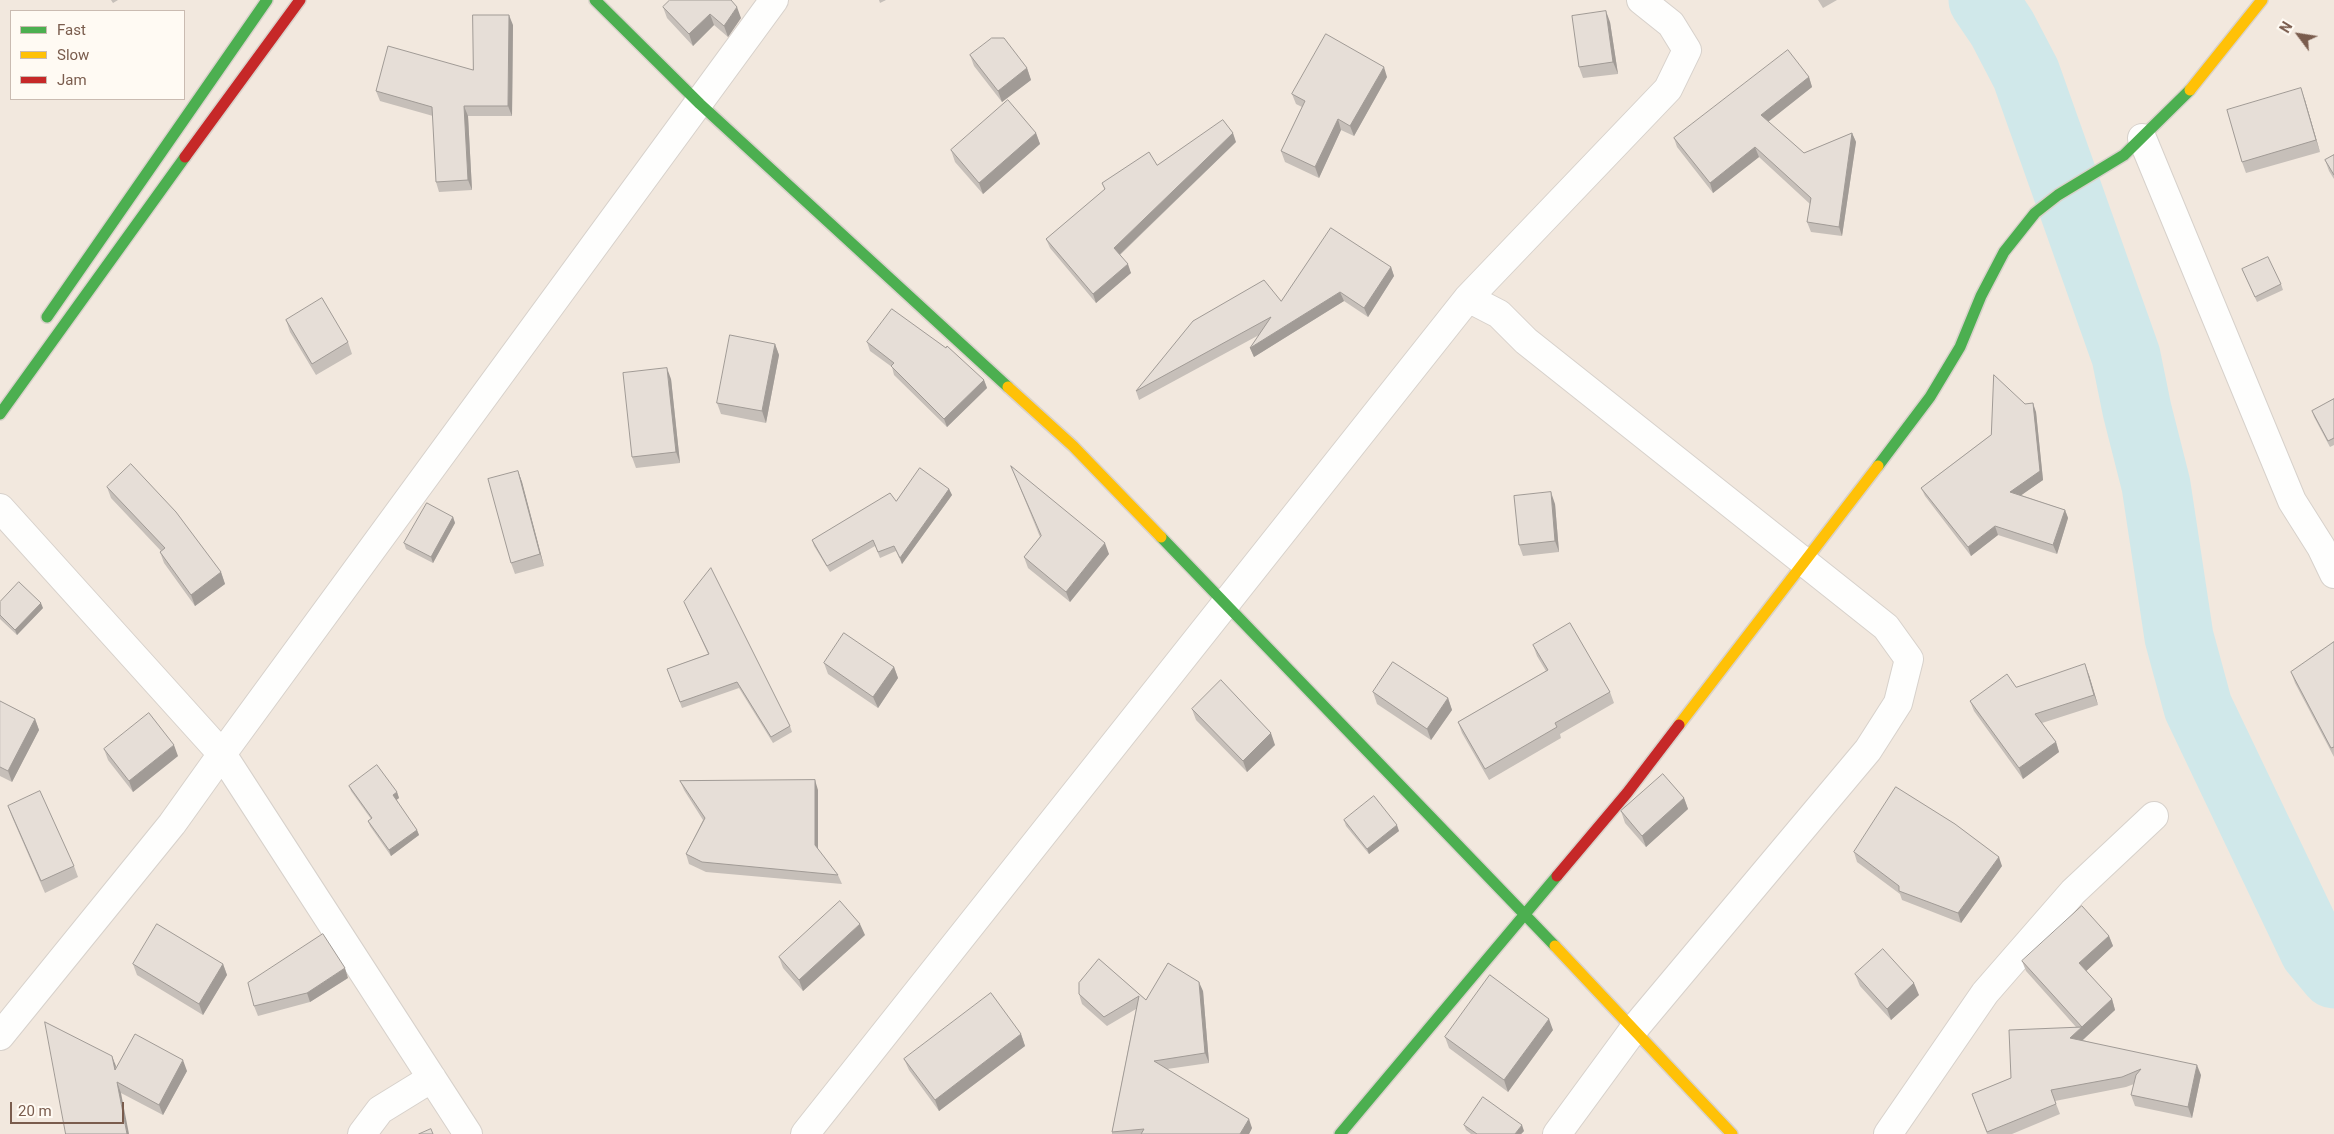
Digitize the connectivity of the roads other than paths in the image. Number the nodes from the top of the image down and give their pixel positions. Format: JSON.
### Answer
{"nodes":[{"id":1,"x":267,"y":0,"type":"edge"},
{"id":2,"x":300,"y":0,"type":"edge"},
{"id":3,"x":595,"y":0,"type":"edge"},
{"id":4,"x":774,"y":0,"type":"edge"},
{"id":5,"x":1642,"y":0,"type":"edge"},
{"id":6,"x":2262,"y":0,"type":"edge"},
{"id":7,"x":700,"y":104,"type":"junction"},
{"id":8,"x":2142,"y":138,"type":"junction"},
{"id":9,"x":1468,"y":298,"type":"junction"},
{"id":10,"x":43,"y":323,"type":"dead end"},
{"id":11,"x":0,"y":414,"type":"edge"},
{"id":12,"x":0,"y":508,"type":"edge"},
{"id":13,"x":1805,"y":563,"type":"junction"},
{"id":14,"x":2334,"y":574,"type":"edge"},
{"id":15,"x":1225,"y":604,"type":"junction"},
{"id":16,"x":222,"y":754,"type":"junction"},
{"id":17,"x":2154,"y":816,"type":"dead end"},
{"id":18,"x":1525,"y":915,"type":"junction"},
{"id":19,"x":1634,"y":1029,"type":"junction"},
{"id":20,"x":0,"y":1036,"type":"edge"},
{"id":21,"x":432,"y":1078,"type":"junction"},
{"id":22,"x":362,"y":1134,"type":"edge"},
{"id":23,"x":468,"y":1134,"type":"edge"},
{"id":24,"x":805,"y":1134,"type":"edge"},
{"id":25,"x":1340,"y":1134,"type":"edge"},
{"id":26,"x":1557,"y":1134,"type":"edge"},
{"id":27,"x":1732,"y":1134,"type":"edge"},
{"id":28,"x":1888,"y":1134,"type":"edge"}],
"edges":[{"from":1,"to":10,"type":"street"},
{"from":2,"to":11,"type":"street"},
{"from":3,"to":7,"type":"street"},
{"from":4,"to":7,"type":"street"},
{"from":5,"to":9,"type":"street"},
{"from":6,"to":8,"type":"street"},
{"from":7,"to":15,"type":"street"},
{"from":7,"to":16,"type":"street"},
{"from":8,"to":13,"type":"street"},
{"from":8,"to":14,"type":"street"},
{"from":9,"to":13,"type":"street"},
{"from":9,"to":15,"type":"street"},
{"from":12,"to":16,"type":"street"},
{"from":13,"to":18,"type":"street"},
{"from":13,"to":19,"type":"street"},
{"from":15,"to":18,"type":"street"},
{"from":15,"to":24,"type":"street"},
{"from":16,"to":20,"type":"street"},
{"from":16,"to":21,"type":"street"},
{"from":17,"to":28,"type":"street"},
{"from":18,"to":19,"type":"street"},
{"from":18,"to":25,"type":"street"},
{"from":19,"to":26,"type":"street"},
{"from":19,"to":27,"type":"street"},
{"from":21,"to":22,"type":"street"},
{"from":21,"to":23,"type":"street"}]}
